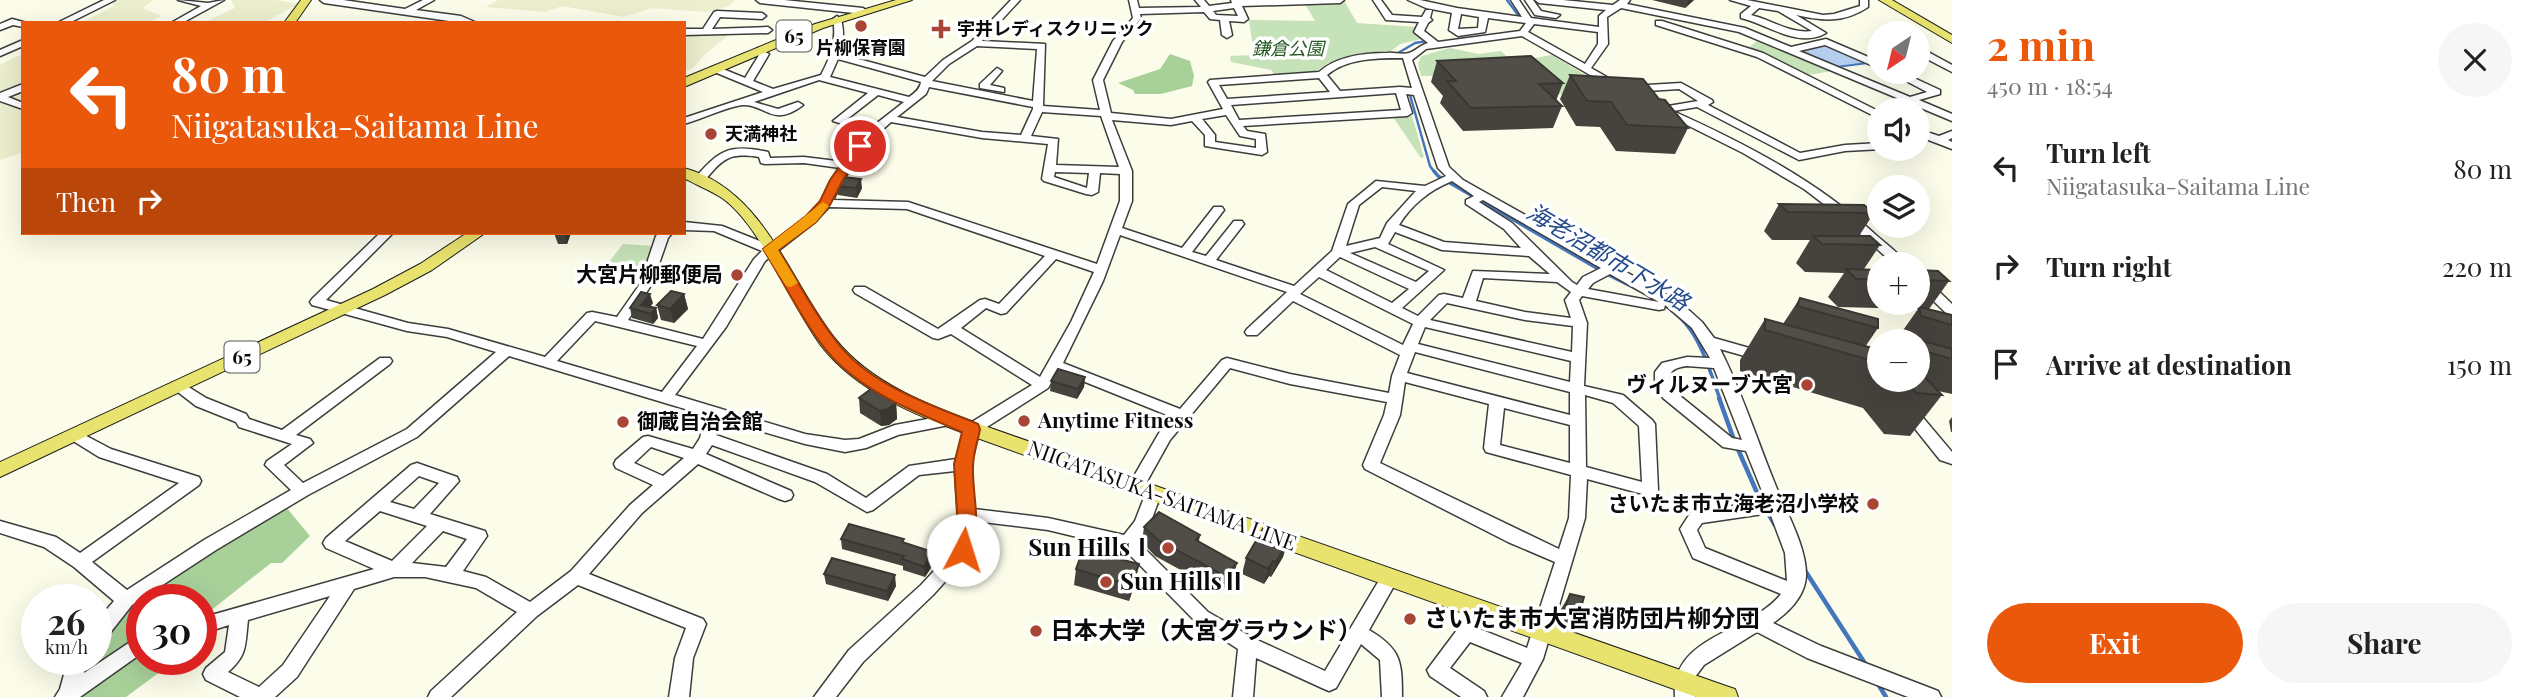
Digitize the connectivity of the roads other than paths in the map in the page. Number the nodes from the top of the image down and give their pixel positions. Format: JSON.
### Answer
{"nodes":[{"id":1,"x":111,"y":0,"type":"edge"},
{"id":2,"x":182,"y":0,"type":"edge"},
{"id":3,"x":220,"y":0,"type":"edge"},
{"id":4,"x":306,"y":0,"type":"edge"},
{"id":5,"x":324,"y":0,"type":"edge"},
{"id":6,"x":430,"y":0,"type":"edge"},
{"id":7,"x":761,"y":0,"type":"edge"},
{"id":8,"x":907,"y":0,"type":"edge"},
{"id":9,"x":1016,"y":0,"type":"edge"},
{"id":10,"x":1199,"y":0,"type":"edge"},
{"id":11,"x":1340,"y":0,"type":"edge"},
{"id":12,"x":1377,"y":0,"type":"edge"},
{"id":13,"x":1412,"y":0,"type":"edge"},
{"id":14,"x":1515,"y":0,"type":"edge"},
{"id":15,"x":1529,"y":0,"type":"edge"},
{"id":16,"x":1539,"y":0,"type":"edge"},
{"id":17,"x":1734,"y":0,"type":"edge"},
{"id":18,"x":1864,"y":0,"type":"edge"},
{"id":19,"x":1884,"y":0,"type":"edge"},
{"id":20,"x":1892,"y":0,"type":"edge"},
{"id":21,"x":1273,"y":1,"type":"edge"},
{"id":22,"x":773,"y":2,"type":"junction"},
{"id":23,"x":1236,"y":2,"type":"edge"},
{"id":24,"x":1429,"y":3,"type":"edge"},
{"id":25,"x":208,"y":5,"type":"junction"},
{"id":26,"x":1135,"y":5,"type":"edge"},
{"id":27,"x":1757,"y":5,"type":"junction"},
{"id":28,"x":1617,"y":6,"type":"edge"},
{"id":29,"x":1207,"y":10,"type":"junction"},
{"id":30,"x":407,"y":11,"type":"junction"},
{"id":31,"x":863,"y":11,"type":"junction"},
{"id":32,"x":1457,"y":11,"type":"junction"},
{"id":33,"x":1782,"y":11,"type":"junction"},
{"id":34,"x":1484,"y":15,"type":"junction"},
{"id":35,"x":762,"y":16,"type":"junction"},
{"id":36,"x":1224,"y":18,"type":"junction"},
{"id":37,"x":837,"y":19,"type":"junction"},
{"id":38,"x":1428,"y":20,"type":"junction"},
{"id":39,"x":65,"y":21,"type":"edge"},
{"id":40,"x":179,"y":21,"type":"edge"},
{"id":41,"x":290,"y":21,"type":"edge"},
{"id":42,"x":462,"y":21,"type":"edge"},
{"id":43,"x":21,"y":24,"type":"edge"},
{"id":44,"x":1603,"y":25,"type":"junction"},
{"id":45,"x":0,"y":27,"type":"edge"},
{"id":46,"x":1526,"y":27,"type":"junction"},
{"id":47,"x":752,"y":30,"type":"junction"},
{"id":48,"x":768,"y":30,"type":"dead end"},
{"id":49,"x":706,"y":31,"type":"junction"},
{"id":50,"x":686,"y":32,"type":"edge"},
{"id":51,"x":1227,"y":35,"type":"dead end"},
{"id":52,"x":1952,"y":38,"type":"edge"},
{"id":53,"x":975,"y":43,"type":"junction"},
{"id":54,"x":21,"y":44,"type":"edge"},
{"id":55,"x":1436,"y":45,"type":"junction"},
{"id":56,"x":1790,"y":50,"type":"junction"},
{"id":57,"x":758,"y":51,"type":"junction"},
{"id":58,"x":0,"y":53,"type":"edge"},
{"id":59,"x":836,"y":56,"type":"junction"},
{"id":60,"x":1409,"y":57,"type":"junction"},
{"id":61,"x":1930,"y":57,"type":"edge"},
{"id":62,"x":1867,"y":59,"type":"edge"},
{"id":63,"x":1867,"y":66,"type":"edge"},
{"id":64,"x":715,"y":69,"type":"junction"},
{"id":65,"x":1586,"y":69,"type":"junction"},
{"id":66,"x":1952,"y":69,"type":"edge"},
{"id":67,"x":997,"y":71,"type":"dead end"},
{"id":68,"x":1840,"y":71,"type":"junction"},
{"id":69,"x":1322,"y":75,"type":"junction"},
{"id":70,"x":824,"y":78,"type":"junction"},
{"id":71,"x":749,"y":80,"type":"junction"},
{"id":72,"x":686,"y":82,"type":"edge"},
{"id":73,"x":926,"y":82,"type":"junction"},
{"id":74,"x":1919,"y":84,"type":"edge"},
{"id":75,"x":21,"y":88,"type":"edge"},
{"id":76,"x":1399,"y":90,"type":"junction"},
{"id":77,"x":1623,"y":90,"type":"junction"},
{"id":78,"x":877,"y":92,"type":"junction"},
{"id":79,"x":1417,"y":92,"type":"junction"},
{"id":80,"x":775,"y":93,"type":"junction"},
{"id":81,"x":1337,"y":94,"type":"junction"},
{"id":82,"x":0,"y":97,"type":"edge"},
{"id":83,"x":997,"y":98,"type":"junction"},
{"id":84,"x":1905,"y":98,"type":"edge"},
{"id":85,"x":1916,"y":98,"type":"edge"},
{"id":86,"x":912,"y":101,"type":"junction"},
{"id":87,"x":745,"y":102,"type":"junction"},
{"id":88,"x":1699,"y":104,"type":"junction"},
{"id":89,"x":21,"y":105,"type":"edge"},
{"id":90,"x":798,"y":105,"type":"dead end"},
{"id":91,"x":1037,"y":107,"type":"junction"},
{"id":92,"x":1227,"y":107,"type":"junction"},
{"id":93,"x":1867,"y":109,"type":"edge"},
{"id":94,"x":1930,"y":109,"type":"edge"},
{"id":95,"x":1662,"y":110,"type":"junction"},
{"id":96,"x":1105,"y":115,"type":"junction"},
{"id":97,"x":1952,"y":118,"type":"edge"},
{"id":98,"x":1196,"y":119,"type":"junction"},
{"id":99,"x":686,"y":120,"type":"edge"},
{"id":100,"x":889,"y":120,"type":"junction"},
{"id":101,"x":1236,"y":123,"type":"junction"},
{"id":102,"x":874,"y":131,"type":"junction"},
{"id":103,"x":1952,"y":134,"type":"edge"},
{"id":104,"x":1930,"y":137,"type":"edge"},
{"id":105,"x":1025,"y":138,"type":"junction"},
{"id":106,"x":1939,"y":140,"type":"junction"},
{"id":107,"x":1952,"y":146,"type":"edge"},
{"id":108,"x":1867,"y":147,"type":"edge"},
{"id":109,"x":846,"y":166,"type":"junction"},
{"id":110,"x":1051,"y":168,"type":"junction"},
{"id":111,"x":1095,"y":170,"type":"junction"},
{"id":112,"x":1126,"y":171,"type":"junction"},
{"id":113,"x":692,"y":175,"type":"edge"},
{"id":114,"x":1446,"y":179,"type":"junction"},
{"id":115,"x":1425,"y":189,"type":"junction"},
{"id":116,"x":1483,"y":196,"type":"junction"},
{"id":117,"x":826,"y":203,"type":"junction"},
{"id":118,"x":1218,"y":210,"type":"dead end"},
{"id":119,"x":1238,"y":224,"type":"dead end"},
{"id":120,"x":686,"y":226,"type":"edge"},
{"id":121,"x":1391,"y":226,"type":"junction"},
{"id":122,"x":1116,"y":230,"type":"junction"},
{"id":123,"x":385,"y":235,"type":"edge"},
{"id":124,"x":474,"y":235,"type":"edge"},
{"id":125,"x":663,"y":235,"type":"edge"},
{"id":126,"x":1376,"y":243,"type":"junction"},
{"id":127,"x":770,"y":249,"type":"junction"},
{"id":128,"x":1338,"y":252,"type":"junction"},
{"id":129,"x":1532,"y":252,"type":"junction"},
{"id":130,"x":1887,"y":252,"type":"edge"},
{"id":131,"x":1185,"y":253,"type":"junction"},
{"id":132,"x":1054,"y":254,"type":"junction"},
{"id":133,"x":1209,"y":260,"type":"junction"},
{"id":134,"x":1610,"y":269,"type":"junction"},
{"id":135,"x":1101,"y":270,"type":"junction"},
{"id":136,"x":1317,"y":271,"type":"junction"},
{"id":137,"x":1561,"y":278,"type":"junction"},
{"id":138,"x":1930,"y":279,"type":"edge"},
{"id":139,"x":1941,"y":280,"type":"edge"},
{"id":140,"x":1418,"y":288,"type":"junction"},
{"id":141,"x":1930,"y":289,"type":"edge"},
{"id":142,"x":860,"y":290,"type":"dead end"},
{"id":143,"x":1579,"y":291,"type":"junction"},
{"id":144,"x":1295,"y":293,"type":"junction"},
{"id":145,"x":1468,"y":304,"type":"junction"},
{"id":146,"x":1659,"y":306,"type":"dead end"},
{"id":147,"x":1394,"y":308,"type":"junction"},
{"id":148,"x":1950,"y":308,"type":"edge"},
{"id":149,"x":344,"y":310,"type":"junction"},
{"id":150,"x":620,"y":322,"type":"junction"},
{"id":151,"x":1420,"y":322,"type":"junction"},
{"id":152,"x":1580,"y":323,"type":"junction"},
{"id":153,"x":952,"y":328,"type":"junction"},
{"id":154,"x":1252,"y":332,"type":"dead end"},
{"id":155,"x":1711,"y":342,"type":"junction"},
{"id":156,"x":706,"y":344,"type":"junction"},
{"id":157,"x":1408,"y":349,"type":"junction"},
{"id":158,"x":506,"y":351,"type":"junction"},
{"id":159,"x":1578,"y":358,"type":"junction"},
{"id":160,"x":1776,"y":360,"type":"dead end"},
{"id":161,"x":385,"y":361,"type":"dead end"},
{"id":162,"x":548,"y":362,"type":"junction"},
{"id":163,"x":1720,"y":364,"type":"junction"},
{"id":164,"x":1055,"y":365,"type":"junction"},
{"id":165,"x":1399,"y":376,"type":"junction"},
{"id":166,"x":1042,"y":385,"type":"junction"},
{"id":167,"x":178,"y":386,"type":"junction"},
{"id":168,"x":1577,"y":388,"type":"junction"},
{"id":169,"x":666,"y":397,"type":"junction"},
{"id":170,"x":1395,"y":398,"type":"junction"},
{"id":171,"x":1497,"y":401,"type":"junction"},
{"id":172,"x":1902,"y":402,"type":"edge"},
{"id":173,"x":713,"y":413,"type":"junction"},
{"id":174,"x":1181,"y":415,"type":"junction"},
{"id":175,"x":949,"y":420,"type":"junction"},
{"id":176,"x":1578,"y":422,"type":"junction"},
{"id":177,"x":972,"y":429,"type":"junction"},
{"id":178,"x":75,"y":435,"type":"junction"},
{"id":179,"x":285,"y":436,"type":"junction"},
{"id":180,"x":708,"y":438,"type":"junction"},
{"id":181,"x":1753,"y":447,"type":"junction"},
{"id":182,"x":696,"y":456,"type":"junction"},
{"id":183,"x":1952,"y":458,"type":"edge"},
{"id":184,"x":963,"y":464,"type":"junction"},
{"id":185,"x":0,"y":470,"type":"edge"},
{"id":186,"x":1578,"y":472,"type":"junction"},
{"id":187,"x":665,"y":484,"type":"junction"},
{"id":188,"x":302,"y":491,"type":"junction"},
{"id":189,"x":1144,"y":491,"type":"junction"},
{"id":190,"x":786,"y":495,"type":"dead end"},
{"id":191,"x":378,"y":504,"type":"junction"},
{"id":192,"x":1777,"y":506,"type":"junction"},
{"id":193,"x":966,"y":514,"type":"junction"},
{"id":194,"x":418,"y":516,"type":"junction"},
{"id":195,"x":441,"y":523,"type":"junction"},
{"id":196,"x":0,"y":527,"type":"edge"},
{"id":197,"x":1128,"y":543,"type":"junction"},
{"id":198,"x":1564,"y":559,"type":"junction"},
{"id":199,"x":80,"y":562,"type":"junction"},
{"id":200,"x":394,"y":570,"type":"junction"},
{"id":201,"x":450,"y":575,"type":"junction"},
{"id":202,"x":577,"y":576,"type":"junction"},
{"id":203,"x":1390,"y":578,"type":"junction"},
{"id":204,"x":150,"y":584,"type":"edge"},
{"id":205,"x":347,"y":585,"type":"junction"},
{"id":206,"x":1793,"y":592,"type":"junction"},
{"id":207,"x":126,"y":600,"type":"joint"},
{"id":208,"x":531,"y":611,"type":"junction"},
{"id":209,"x":240,"y":615,"type":"junction"},
{"id":210,"x":112,"y":617,"type":"edge"},
{"id":211,"x":217,"y":621,"type":"edge"},
{"id":212,"x":1756,"y":623,"type":"junction"},
{"id":213,"x":1542,"y":631,"type":"junction"},
{"id":214,"x":1358,"y":632,"type":"junction"},
{"id":215,"x":1248,"y":645,"type":"junction"},
{"id":216,"x":126,"y":653,"type":"edge"},
{"id":217,"x":1534,"y":659,"type":"junction"},
{"id":218,"x":73,"y":675,"type":"edge"},
{"id":219,"x":1684,"y":689,"type":"edge"},
{"id":220,"x":67,"y":695,"type":"edge"},
{"id":221,"x":261,"y":697,"type":"edge"},
{"id":222,"x":438,"y":697,"type":"edge"},
{"id":223,"x":679,"y":697,"type":"edge"},
{"id":224,"x":824,"y":697,"type":"edge"},
{"id":225,"x":1243,"y":697,"type":"edge"},
{"id":226,"x":1392,"y":697,"type":"edge"},
{"id":227,"x":1477,"y":697,"type":"edge"},
{"id":228,"x":1512,"y":697,"type":"edge"},
{"id":229,"x":1726,"y":697,"type":"edge"},
{"id":230,"x":1931,"y":697,"type":"edge"}],
"edges":[{"from":1,"to":39,"type":"street"},
{"from":2,"to":25,"type":"street"},
{"from":3,"to":25,"type":"street"},
{"from":4,"to":41,"type":"main road"},
{"from":5,"to":30,"type":"street"},
{"from":6,"to":30,"type":"street"},
{"from":7,"to":22,"type":"street"},
{"from":8,"to":31,"type":"main road","number":"65"},
{"from":9,"to":53,"type":"street"},
{"from":10,"to":29,"type":"street"},
{"from":11,"to":21,"type":"street"},
{"from":12,"to":38,"type":"street"},
{"from":13,"to":24,"type":"street"},
{"from":14,"to":46,"type":"street"},
{"from":15,"to":44,"type":"street"},
{"from":16,"to":28,"type":"street"},
{"from":17,"to":27,"type":"street"},
{"from":18,"to":33,"type":"street"},
{"from":19,"to":52,"type":"main road"},
{"from":20,"to":52,"type":"main road"},
{"from":21,"to":23,"type":"street"},
{"from":22,"to":31,"type":"street"},
{"from":22,"to":35,"type":"street"},
{"from":23,"to":29,"type":"street"},
{"from":23,"to":36,"type":"street"},
{"from":24,"to":32,"type":"street"},
{"from":24,"to":38,"type":"street"},
{"from":25,"to":40,"type":"street"},
{"from":26,"to":29,"type":"street"},
{"from":26,"to":96,"type":"street"},
{"from":27,"to":33,"type":"street"},
{"from":27,"to":33,"type":"street"},
{"from":28,"to":44,"type":"street"},
{"from":28,"to":56,"type":"street"},
{"from":28,"to":93,"type":"street"},
{"from":29,"to":36,"type":"street"},
{"from":30,"to":42,"type":"street"},
{"from":31,"to":37,"type":"main road","number":"65"},
{"from":32,"to":34,"type":"street"},
{"from":32,"to":34,"type":"street"},
{"from":34,"to":46,"type":"street"},
{"from":35,"to":47,"type":"street"},
{"from":35,"to":49,"type":"street"},
{"from":36,"to":51,"type":"street"},
{"from":37,"to":57,"type":"main road","number":"65"},
{"from":37,"to":59,"type":"street"},
{"from":38,"to":55,"type":"street"},
{"from":43,"to":45,"type":"street"},
{"from":44,"to":46,"type":"street"},
{"from":44,"to":65,"type":"street"},
{"from":46,"to":55,"type":"street"},
{"from":46,"to":65,"type":"street"},
{"from":47,"to":48,"type":"street"},
{"from":47,"to":49,"type":"street"},
{"from":49,"to":50,"type":"street"},
{"from":53,"to":73,"type":"street"},
{"from":53,"to":91,"type":"street"},
{"from":54,"to":58,"type":"street"},
{"from":55,"to":60,"type":"street"},
{"from":56,"to":62,"type":"street"},
{"from":56,"to":68,"type":"street"},
{"from":57,"to":64,"type":"main road","number":"65"},
{"from":57,"to":71,"type":"street"},
{"from":59,"to":70,"type":"street"},
{"from":59,"to":73,"type":"street"},
{"from":60,"to":69,"type":"street"},
{"from":60,"to":79,"type":"street"},
{"from":61,"to":66,"type":"street"},
{"from":63,"to":68,"type":"street"},
{"from":64,"to":71,"type":"street"},
{"from":64,"to":72,"type":"main road","number":"65"},
{"from":65,"to":77,"type":"street"},
{"from":67,"to":83,"type":"street"},
{"from":68,"to":84,"type":"street"},
{"from":69,"to":81,"type":"street"},
{"from":69,"to":92,"type":"street"},
{"from":70,"to":78,"type":"street"},
{"from":70,"to":80,"type":"street"},
{"from":71,"to":80,"type":"street"},
{"from":73,"to":83,"type":"street"},
{"from":73,"to":86,"type":"street"},
{"from":74,"to":85,"type":"street"},
{"from":75,"to":82,"type":"street"},
{"from":76,"to":79,"type":"street"},
{"from":76,"to":81,"type":"street"},
{"from":76,"to":101,"type":"street"},
{"from":77,"to":88,"type":"street"},
{"from":77,"to":95,"type":"street"},
{"from":78,"to":86,"type":"street"},
{"from":78,"to":102,"type":"street"},
{"from":79,"to":114,"type":"street"},
{"from":80,"to":87,"type":"street"},
{"from":81,"to":92,"type":"street"},
{"from":82,"to":89,"type":"street"},
{"from":83,"to":91,"type":"street"},
{"from":86,"to":100,"type":"street"},
{"from":87,"to":90,"type":"street"},
{"from":87,"to":99,"type":"street"},
{"from":88,"to":95,"type":"street"},
{"from":88,"to":108,"type":"street"},
{"from":91,"to":96,"type":"street"},
{"from":91,"to":105,"type":"street"},
{"from":92,"to":98,"type":"street"},
{"from":92,"to":101,"type":"street"},
{"from":94,"to":97,"type":"street"},
{"from":95,"to":130,"type":"street"},
{"from":96,"to":98,"type":"street"},
{"from":96,"to":112,"type":"street"},
{"from":98,"to":101,"type":"street"},
{"from":100,"to":102,"type":"street"},
{"from":100,"to":105,"type":"street"},
{"from":102,"to":109,"type":"street"},
{"from":103,"to":106,"type":"street"},
{"from":104,"to":106,"type":"street"},
{"from":105,"to":110,"type":"street"},
{"from":106,"to":107,"type":"street"},
{"from":109,"to":113,"type":"street"},
{"from":109,"to":117,"type":"street"},
{"from":110,"to":111,"type":"street"},
{"from":110,"to":111,"type":"street"},
{"from":111,"to":112,"type":"street"},
{"from":112,"to":122,"type":"street"},
{"from":113,"to":127,"type":"main road","name":"NIIGATASUKA-SAITAMA LINE"},
{"from":114,"to":115,"type":"street"},
{"from":114,"to":116,"type":"street"},
{"from":115,"to":121,"type":"street"},
{"from":115,"to":128,"type":"street"},
{"from":116,"to":129,"type":"street"},
{"from":116,"to":134,"type":"street"},
{"from":117,"to":127,"type":"street"},
{"from":117,"to":132,"type":"street"},
{"from":118,"to":131,"type":"street"},
{"from":119,"to":133,"type":"street"},
{"from":120,"to":127,"type":"street"},
{"from":121,"to":126,"type":"street"},
{"from":121,"to":129,"type":"street"},
{"from":122,"to":131,"type":"street"},
{"from":122,"to":135,"type":"street"},
{"from":123,"to":149,"type":"street"},
{"from":124,"to":149,"type":"main road","number":"65"},
{"from":125,"to":150,"type":"street"},
{"from":126,"to":128,"type":"street"},
{"from":126,"to":140,"type":"street"},
{"from":127,"to":156,"type":"street"},
{"from":127,"to":175,"type":"main road","name":"NIIGATASUKA-SAITAMA LINE"},
{"from":128,"to":136,"type":"street"},
{"from":128,"to":140,"type":"street"},
{"from":129,"to":137,"type":"street"},
{"from":131,"to":133,"type":"street"},
{"from":132,"to":135,"type":"street"},
{"from":132,"to":153,"type":"street"},
{"from":133,"to":144,"type":"street"},
{"from":134,"to":143,"type":"street"},
{"from":134,"to":155,"type":"street"},
{"from":135,"to":164,"type":"street"},
{"from":136,"to":144,"type":"street"},
{"from":136,"to":147,"type":"street"},
{"from":137,"to":143,"type":"street"},
{"from":137,"to":145,"type":"street"},
{"from":138,"to":139,"type":"street"},
{"from":140,"to":147,"type":"street"},
{"from":141,"to":148,"type":"street"},
{"from":142,"to":153,"type":"street"},
{"from":143,"to":146,"type":"street"},
{"from":143,"to":152,"type":"street"},
{"from":144,"to":154,"type":"street"},
{"from":144,"to":157,"type":"street"},
{"from":145,"to":151,"type":"street"},
{"from":145,"to":152,"type":"street"},
{"from":147,"to":151,"type":"street"},
{"from":149,"to":158,"type":"street"},
{"from":149,"to":167,"type":"main road","number":"65"},
{"from":150,"to":156,"type":"street"},
{"from":150,"to":162,"type":"street"},
{"from":151,"to":157,"type":"street"},
{"from":151,"to":159,"type":"street"},
{"from":152,"to":159,"type":"street"},
{"from":153,"to":166,"type":"street"},
{"from":155,"to":160,"type":"street"},
{"from":155,"to":163,"type":"street"},
{"from":156,"to":169,"type":"street"},
{"from":157,"to":165,"type":"street"},
{"from":157,"to":168,"type":"street"},
{"from":158,"to":162,"type":"street"},
{"from":158,"to":188,"type":"street"},
{"from":159,"to":168,"type":"street"},
{"from":161,"to":179,"type":"street"},
{"from":162,"to":169,"type":"street"},
{"from":163,"to":181,"type":"street"},
{"from":163,"to":181,"type":"street"},
{"from":164,"to":166,"type":"street"},
{"from":164,"to":174,"type":"street"},
{"from":165,"to":170,"type":"street"},
{"from":165,"to":171,"type":"street"},
{"from":166,"to":177,"type":"street"},
{"from":167,"to":178,"type":"main road","number":"65"},
{"from":167,"to":179,"type":"street"},
{"from":168,"to":176,"type":"street"},
{"from":168,"to":186,"type":"street"},
{"from":169,"to":173,"type":"street"},
{"from":170,"to":174,"type":"street"},
{"from":170,"to":198,"type":"street"},
{"from":171,"to":176,"type":"street"},
{"from":171,"to":186,"type":"street"},
{"from":172,"to":183,"type":"street"},
{"from":173,"to":175,"type":"street"},
{"from":173,"to":180,"type":"street"},
{"from":174,"to":189,"type":"street"},
{"from":175,"to":177,"type":"main road","name":"NIIGATASUKA-SAITAMA LINE"},
{"from":176,"to":186,"type":"street"},
{"from":177,"to":184,"type":"street"},
{"from":177,"to":189,"type":"main road","name":"NIIGATASUKA-SAITAMA LINE"},
{"from":178,"to":185,"type":"main road","number":"65"},
{"from":178,"to":199,"type":"street"},
{"from":179,"to":188,"type":"street"},
{"from":180,"to":182,"type":"street"},
{"from":180,"to":184,"type":"street"},
{"from":181,"to":192,"type":"street"},
{"from":182,"to":187,"type":"street"},
{"from":182,"to":187,"type":"street"},
{"from":182,"to":190,"type":"street"},
{"from":184,"to":193,"type":"street"},
{"from":186,"to":198,"type":"street"},
{"from":187,"to":202,"type":"street"},
{"from":188,"to":204,"type":"street"},
{"from":189,"to":197,"type":"street"},
{"from":189,"to":203,"type":"main road","name":"NIIGATASUKA-SAITAMA LINE"},
{"from":191,"to":194,"type":"street"},
{"from":191,"to":194,"type":"street"},
{"from":191,"to":200,"type":"street"},
{"from":192,"to":206,"type":"street"},
{"from":192,"to":206,"type":"street"},
{"from":193,"to":197,"type":"street"},
{"from":193,"to":224,"type":"street"},
{"from":194,"to":195,"type":"street"},
{"from":195,"to":200,"type":"street"},
{"from":195,"to":201,"type":"street"},
{"from":196,"to":199,"type":"street"},
{"from":197,"to":215,"type":"street"},
{"from":198,"to":213,"type":"street"},
{"from":199,"to":207,"type":"street"},
{"from":200,"to":201,"type":"street"},
{"from":200,"to":205,"type":"street"},
{"from":201,"to":208,"type":"street"},
{"from":202,"to":208,"type":"street"},
{"from":202,"to":223,"type":"street"},
{"from":203,"to":213,"type":"main road","name":"NIIGATASUKA-SAITAMA LINE"},
{"from":203,"to":214,"type":"street"},
{"from":205,"to":209,"type":"street"},
{"from":205,"to":221,"type":"street"},
{"from":206,"to":212,"type":"street"},
{"from":207,"to":210,"type":"street"},
{"from":208,"to":222,"type":"street"},
{"from":209,"to":211,"type":"street"},
{"from":209,"to":221,"type":"street"},
{"from":212,"to":219,"type":"street"},
{"from":212,"to":230,"type":"street"},
{"from":213,"to":217,"type":"street"},
{"from":213,"to":219,"type":"main road","name":"NIIGATASUKA-SAITAMA LINE"},
{"from":214,"to":215,"type":"street"},
{"from":214,"to":226,"type":"street"},
{"from":215,"to":225,"type":"street"},
{"from":216,"to":220,"type":"street"},
{"from":217,"to":227,"type":"street"},
{"from":217,"to":228,"type":"street"},
{"from":218,"to":220,"type":"street"},
{"from":219,"to":229,"type":"main road","name":"NIIGATASUKA-SAITAMA LINE"}]}
